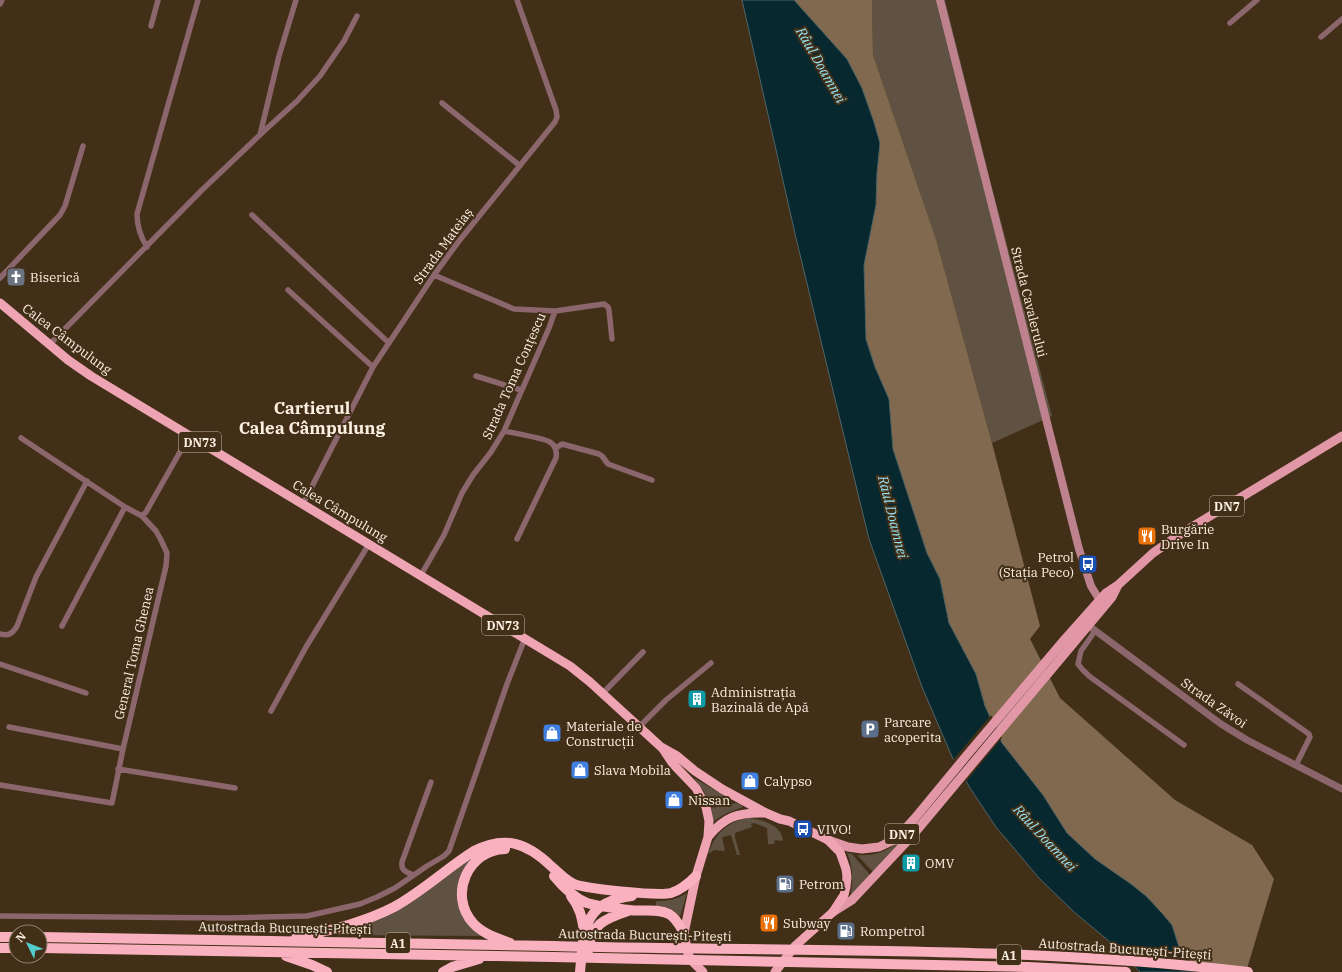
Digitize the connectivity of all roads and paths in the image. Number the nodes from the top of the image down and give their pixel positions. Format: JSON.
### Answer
{"nodes":[{"id":1,"x":2,"y":0,"type":"edge"},
{"id":2,"x":158,"y":0,"type":"edge"},
{"id":3,"x":198,"y":0,"type":"edge"},
{"id":4,"x":296,"y":0,"type":"edge"},
{"id":5,"x":517,"y":0,"type":"edge"},
{"id":6,"x":940,"y":0,"type":"edge"},
{"id":7,"x":1257,"y":0,"type":"edge"},
{"id":8,"x":0,"y":4,"type":"edge"},
{"id":9,"x":357,"y":16,"type":"dead end"},
{"id":10,"x":1342,"y":19,"type":"edge"},
{"id":11,"x":1230,"y":23,"type":"dead end"},
{"id":12,"x":151,"y":26,"type":"dead end"},
{"id":13,"x":1321,"y":37,"type":"dead end"},
{"id":14,"x":442,"y":103,"type":"dead end"},
{"id":15,"x":260,"y":135,"type":"junction"},
{"id":16,"x":83,"y":146,"type":"dead end"},
{"id":17,"x":519,"y":165,"type":"junction"},
{"id":18,"x":252,"y":215,"type":"dead end"},
{"id":19,"x":146,"y":247,"type":"junction"},
{"id":20,"x":434,"y":275,"type":"junction"},
{"id":21,"x":0,"y":278,"type":"edge"},
{"id":22,"x":288,"y":290,"type":"dead end"},
{"id":23,"x":0,"y":304,"type":"edge"},
{"id":24,"x":555,"y":311,"type":"junction"},
{"id":25,"x":612,"y":339,"type":"dead end"},
{"id":26,"x":389,"y":343,"type":"junction"},
{"id":27,"x":49,"y":345,"type":"junction"},
{"id":28,"x":372,"y":367,"type":"junction"},
{"id":29,"x":476,"y":376,"type":"dead end"},
{"id":30,"x":521,"y":390,"type":"junction"},
{"id":31,"x":504,"y":431,"type":"junction"},
{"id":32,"x":189,"y":436,"type":"junction"},
{"id":33,"x":1342,"y":436,"type":"edge"},
{"id":34,"x":21,"y":438,"type":"dead end"},
{"id":35,"x":556,"y":448,"type":"junction"},
{"id":36,"x":652,"y":480,"type":"dead end"},
{"id":37,"x":87,"y":481,"type":"junction"},
{"id":38,"x":303,"y":504,"type":"junction"},
{"id":39,"x":125,"y":507,"type":"junction"},
{"id":40,"x":142,"y":516,"type":"junction"},
{"id":41,"x":517,"y":539,"type":"dead end"},
{"id":42,"x":369,"y":544,"type":"junction"},
{"id":43,"x":421,"y":576,"type":"junction"},
{"id":44,"x":1102,"y":603,"type":"junction"},
{"id":45,"x":1085,"y":623,"type":"junction"},
{"id":46,"x":62,"y":626,"type":"dead end"},
{"id":47,"x":1095,"y":632,"type":"junction"},
{"id":48,"x":0,"y":634,"type":"edge"},
{"id":49,"x":525,"y":638,"type":"junction"},
{"id":50,"x":643,"y":652,"type":"dead end"},
{"id":51,"x":711,"y":663,"type":"dead end"},
{"id":52,"x":0,"y":664,"type":"edge"},
{"id":53,"x":1238,"y":684,"type":"dead end"},
{"id":54,"x":86,"y":694,"type":"dead end"},
{"id":55,"x":603,"y":694,"type":"junction"},
{"id":56,"x":271,"y":711,"type":"dead end"},
{"id":57,"x":9,"y":727,"type":"dead end"},
{"id":58,"x":639,"y":727,"type":"junction"},
{"id":59,"x":1184,"y":745,"type":"dead end"},
{"id":60,"x":661,"y":746,"type":"junction"},
{"id":61,"x":123,"y":748,"type":"junction"},
{"id":62,"x":1296,"y":765,"type":"junction"},
{"id":63,"x":118,"y":769,"type":"junction"},
{"id":64,"x":431,"y":782,"type":"dead end"},
{"id":65,"x":0,"y":785,"type":"edge"},
{"id":66,"x":235,"y":788,"type":"dead end"},
{"id":67,"x":1342,"y":790,"type":"edge"},
{"id":68,"x":766,"y":813,"type":"junction"},
{"id":69,"x":708,"y":837,"type":"junction"},
{"id":70,"x":828,"y":840,"type":"junction"},
{"id":71,"x":414,"y":875,"type":"junction"},
{"id":72,"x":696,"y":876,"type":"junction"},
{"id":73,"x":565,"y":888,"type":"junction"},
{"id":74,"x":646,"y":894,"type":"junction"},
{"id":75,"x":600,"y":906,"type":"junction"},
{"id":76,"x":630,"y":910,"type":"junction"},
{"id":77,"x":833,"y":912,"type":"junction"},
{"id":78,"x":0,"y":916,"type":"edge"},
{"id":79,"x":584,"y":932,"type":"junction"},
{"id":80,"x":684,"y":933,"type":"junction"},
{"id":81,"x":48,"y":937,"type":"edge"},
{"id":82,"x":278,"y":941,"type":"junction"},
{"id":83,"x":518,"y":945,"type":"junction"},
{"id":84,"x":48,"y":948,"type":"edge"},
{"id":85,"x":274,"y":953,"type":"junction"},
{"id":86,"x":489,"y":956,"type":"junction"},
{"id":87,"x":327,"y":972,"type":"edge"},
{"id":88,"x":443,"y":972,"type":"edge"},
{"id":89,"x":580,"y":972,"type":"edge"},
{"id":90,"x":586,"y":972,"type":"edge"},
{"id":91,"x":703,"y":972,"type":"edge"},
{"id":92,"x":775,"y":972,"type":"edge"},
{"id":93,"x":1126,"y":972,"type":"edge"},
{"id":94,"x":1248,"y":972,"type":"edge"}],
"edges":[{"from":1,"to":8,"type":"street"},
{"from":2,"to":12,"type":"street"},
{"from":3,"to":19,"type":"street"},
{"from":4,"to":15,"type":"street"},
{"from":5,"to":17,"type":"street","name":"Strada Mateiaș"},
{"from":6,"to":44,"type":"main road","name":"Strada Cavalerului"},
{"from":7,"to":11,"type":"street"},
{"from":9,"to":15,"type":"street"},
{"from":10,"to":13,"type":"street"},
{"from":14,"to":17,"type":"street"},
{"from":15,"to":19,"type":"street"},
{"from":16,"to":21,"type":"street"},
{"from":17,"to":20,"type":"street","name":"Strada Mateiaș"},
{"from":18,"to":26,"type":"street"},
{"from":19,"to":27,"type":"street"},
{"from":20,"to":24,"type":"street"},
{"from":20,"to":26,"type":"street","name":"Strada Mateiaș"},
{"from":22,"to":28,"type":"street"},
{"from":23,"to":27,"type":"highway","name":"Calea Câmpulung","number":"DN73"},
{"from":24,"to":25,"type":"street"},
{"from":24,"to":30,"type":"street","name":"Strada Toma Conțescu"},
{"from":26,"to":28,"type":"street","name":"Strada Mateiaș"},
{"from":27,"to":32,"type":"highway","name":"Calea Câmpulung","number":"DN73"},
{"from":28,"to":38,"type":"street","name":"Strada Mateiaș"},
{"from":29,"to":30,"type":"street"},
{"from":30,"to":31,"type":"street","name":"Strada Toma Conțescu"},
{"from":31,"to":35,"type":"street"},
{"from":31,"to":43,"type":"street","name":"Strada Toma Conțescu"},
{"from":32,"to":38,"type":"highway","name":"Calea Câmpulung","number":"DN73"},
{"from":32,"to":40,"type":"street"},
{"from":33,"to":44,"type":"main road","number":"DN7"},
{"from":34,"to":37,"type":"street","name":"General Toma Ghenea"},
{"from":35,"to":36,"type":"street"},
{"from":35,"to":41,"type":"street"},
{"from":37,"to":39,"type":"street","name":"General Toma Ghenea"},
{"from":37,"to":48,"type":"street"},
{"from":38,"to":42,"type":"highway","name":"Calea Câmpulung","number":"DN73"},
{"from":39,"to":40,"type":"street","name":"General Toma Ghenea"},
{"from":39,"to":46,"type":"street"},
{"from":40,"to":61,"type":"street","name":"General Toma Ghenea"},
{"from":42,"to":43,"type":"highway","name":"Calea Câmpulung","number":"DN73"},
{"from":42,"to":56,"type":"street"},
{"from":43,"to":49,"type":"highway","name":"Calea Câmpulung","number":"DN73"},
{"from":44,"to":45,"type":"main road","number":"DN7"},
{"from":45,"to":47,"type":"street","name":"Strada Zăvoi"},
{"from":45,"to":70,"type":"main road","number":"DN7"},
{"from":45,"to":77,"type":"main road","number":"DN7"},
{"from":47,"to":59,"type":"street"},
{"from":47,"to":62,"type":"street","name":"Strada Zăvoi"},
{"from":49,"to":55,"type":"highway","name":"Calea Câmpulung","number":"DN73"},
{"from":49,"to":71,"type":"street"},
{"from":50,"to":55,"type":"street"},
{"from":51,"to":58,"type":"street"},
{"from":52,"to":54,"type":"street"},
{"from":53,"to":62,"type":"street"},
{"from":55,"to":58,"type":"highway","name":"Calea Câmpulung","number":"DN73"},
{"from":57,"to":61,"type":"street"},
{"from":58,"to":60,"type":"highway","name":"Calea Câmpulung","number":"DN73"},
{"from":60,"to":68,"type":"highway","name":"Calea Câmpulung"},
{"from":60,"to":69,"type":"highway","name":"Calea Câmpulung"},
{"from":61,"to":63,"type":"street","name":"General Toma Ghenea"},
{"from":62,"to":67,"type":"street","name":"Strada Zăvoi"},
{"from":63,"to":65,"type":"street","name":"General Toma Ghenea"},
{"from":63,"to":66,"type":"street"},
{"from":64,"to":71,"type":"street"},
{"from":68,"to":69,"type":"highway","number":"DN7"},
{"from":68,"to":70,"type":"highway","name":"Calea Câmpulung","number":"DN7"},
{"from":69,"to":72,"type":"highway","name":"Calea Câmpulung","number":"DN7"},
{"from":70,"to":77,"type":"highway","number":"DN7"},
{"from":71,"to":78,"type":"street"},
{"from":72,"to":74,"type":"highway"},
{"from":72,"to":80,"type":"highway","name":"Calea Câmpulung","number":"DN7"},
{"from":73,"to":75,"type":"highway"},
{"from":73,"to":79,"type":"highway"},
{"from":73,"to":83,"type":"highway"},
{"from":74,"to":75,"type":"highway"},
{"from":74,"to":82,"type":"highway"},
{"from":75,"to":76,"type":"highway"},
{"from":75,"to":79,"type":"highway"},
{"from":76,"to":80,"type":"highway"},
{"from":76,"to":90,"type":"highway"},
{"from":77,"to":92,"type":"highway","number":"DN7"},
{"from":79,"to":89,"type":"highway"},
{"from":80,"to":91,"type":"highway","name":"Calea Câmpulung","number":"DN7"},
{"from":81,"to":82,"type":"highway","name":"Autostrada București-Pitești","number":"A1"},
{"from":82,"to":83,"type":"highway","name":"Autostrada București-Pitești","number":"A1"},
{"from":83,"to":94,"type":"highway","name":"Autostrada București-Pitești","number":"A1","bridge":true},
{"from":84,"to":85,"type":"highway","name":"Autostrada București-Pitești","number":"A1"},
{"from":85,"to":86,"type":"highway","name":"Autostrada București-Pitești","number":"A1"},
{"from":85,"to":87,"type":"highway"},
{"from":86,"to":88,"type":"highway"},
{"from":86,"to":93,"type":"highway","name":"Autostrada București-Pitești","number":"A1","bridge":true}]}
